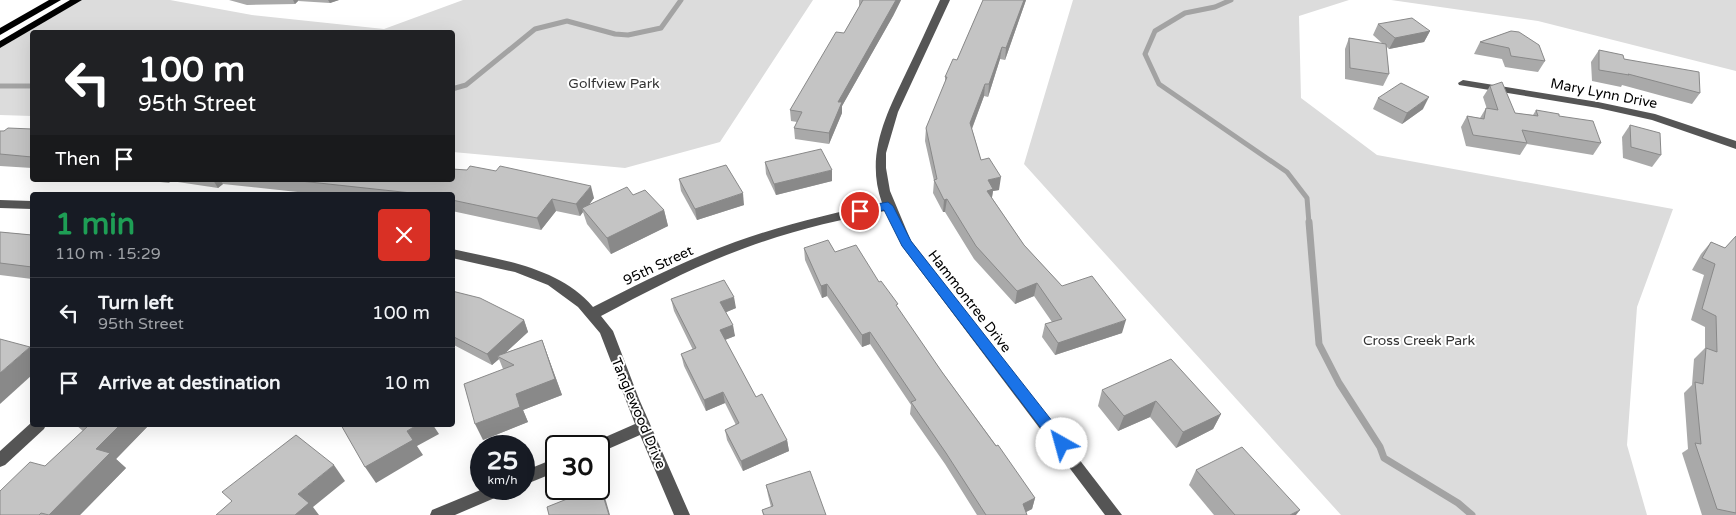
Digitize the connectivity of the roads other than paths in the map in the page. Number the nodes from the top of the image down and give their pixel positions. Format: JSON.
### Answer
{"nodes":[{"id":1,"x":56,"y":0,"type":"edge"},
{"id":2,"x":78,"y":0,"type":"edge"},
{"id":3,"x":945,"y":0,"type":"edge"},
{"id":4,"x":0,"y":32,"type":"edge"},
{"id":5,"x":0,"y":45,"type":"edge"},
{"id":6,"x":1463,"y":83,"type":"dead end"},
{"id":7,"x":1736,"y":144,"type":"edge"},
{"id":8,"x":0,"y":204,"type":"edge"},
{"id":9,"x":30,"y":205,"type":"edge"},
{"id":10,"x":888,"y":206,"type":"junction"},
{"id":11,"x":455,"y":254,"type":"edge"},
{"id":12,"x":592,"y":314,"type":"junction"},
{"id":13,"x":37,"y":427,"type":"edge"},
{"id":14,"x":644,"y":428,"type":"junction"},
{"id":15,"x":610,"y":442,"type":"edge"},
{"id":16,"x":0,"y":460,"type":"edge"},
{"id":17,"x":473,"y":500,"type":"edge"},
{"id":18,"x":438,"y":515,"type":"edge"},
{"id":19,"x":682,"y":515,"type":"edge"},
{"id":20,"x":1114,"y":515,"type":"edge"}],
"edges":[{"from":1,"to":4,"type":"main road"},
{"from":2,"to":5,"type":"main road"},
{"from":3,"to":10,"type":"street","name":"Hammontree Drive"},
{"from":6,"to":7,"type":"street","name":"Mary Lynn Drive"},
{"from":8,"to":9,"type":"street"},
{"from":10,"to":12,"type":"street","name":"95th Street"},
{"from":10,"to":20,"type":"street","name":"Hammontree Drive"},
{"from":11,"to":12,"type":"street"},
{"from":12,"to":14,"type":"street","name":"Tanglewood Drive"},
{"from":13,"to":16,"type":"street"},
{"from":14,"to":15,"type":"street"},
{"from":14,"to":19,"type":"street","name":"Tanglewood Drive"},
{"from":17,"to":18,"type":"street"}]}
